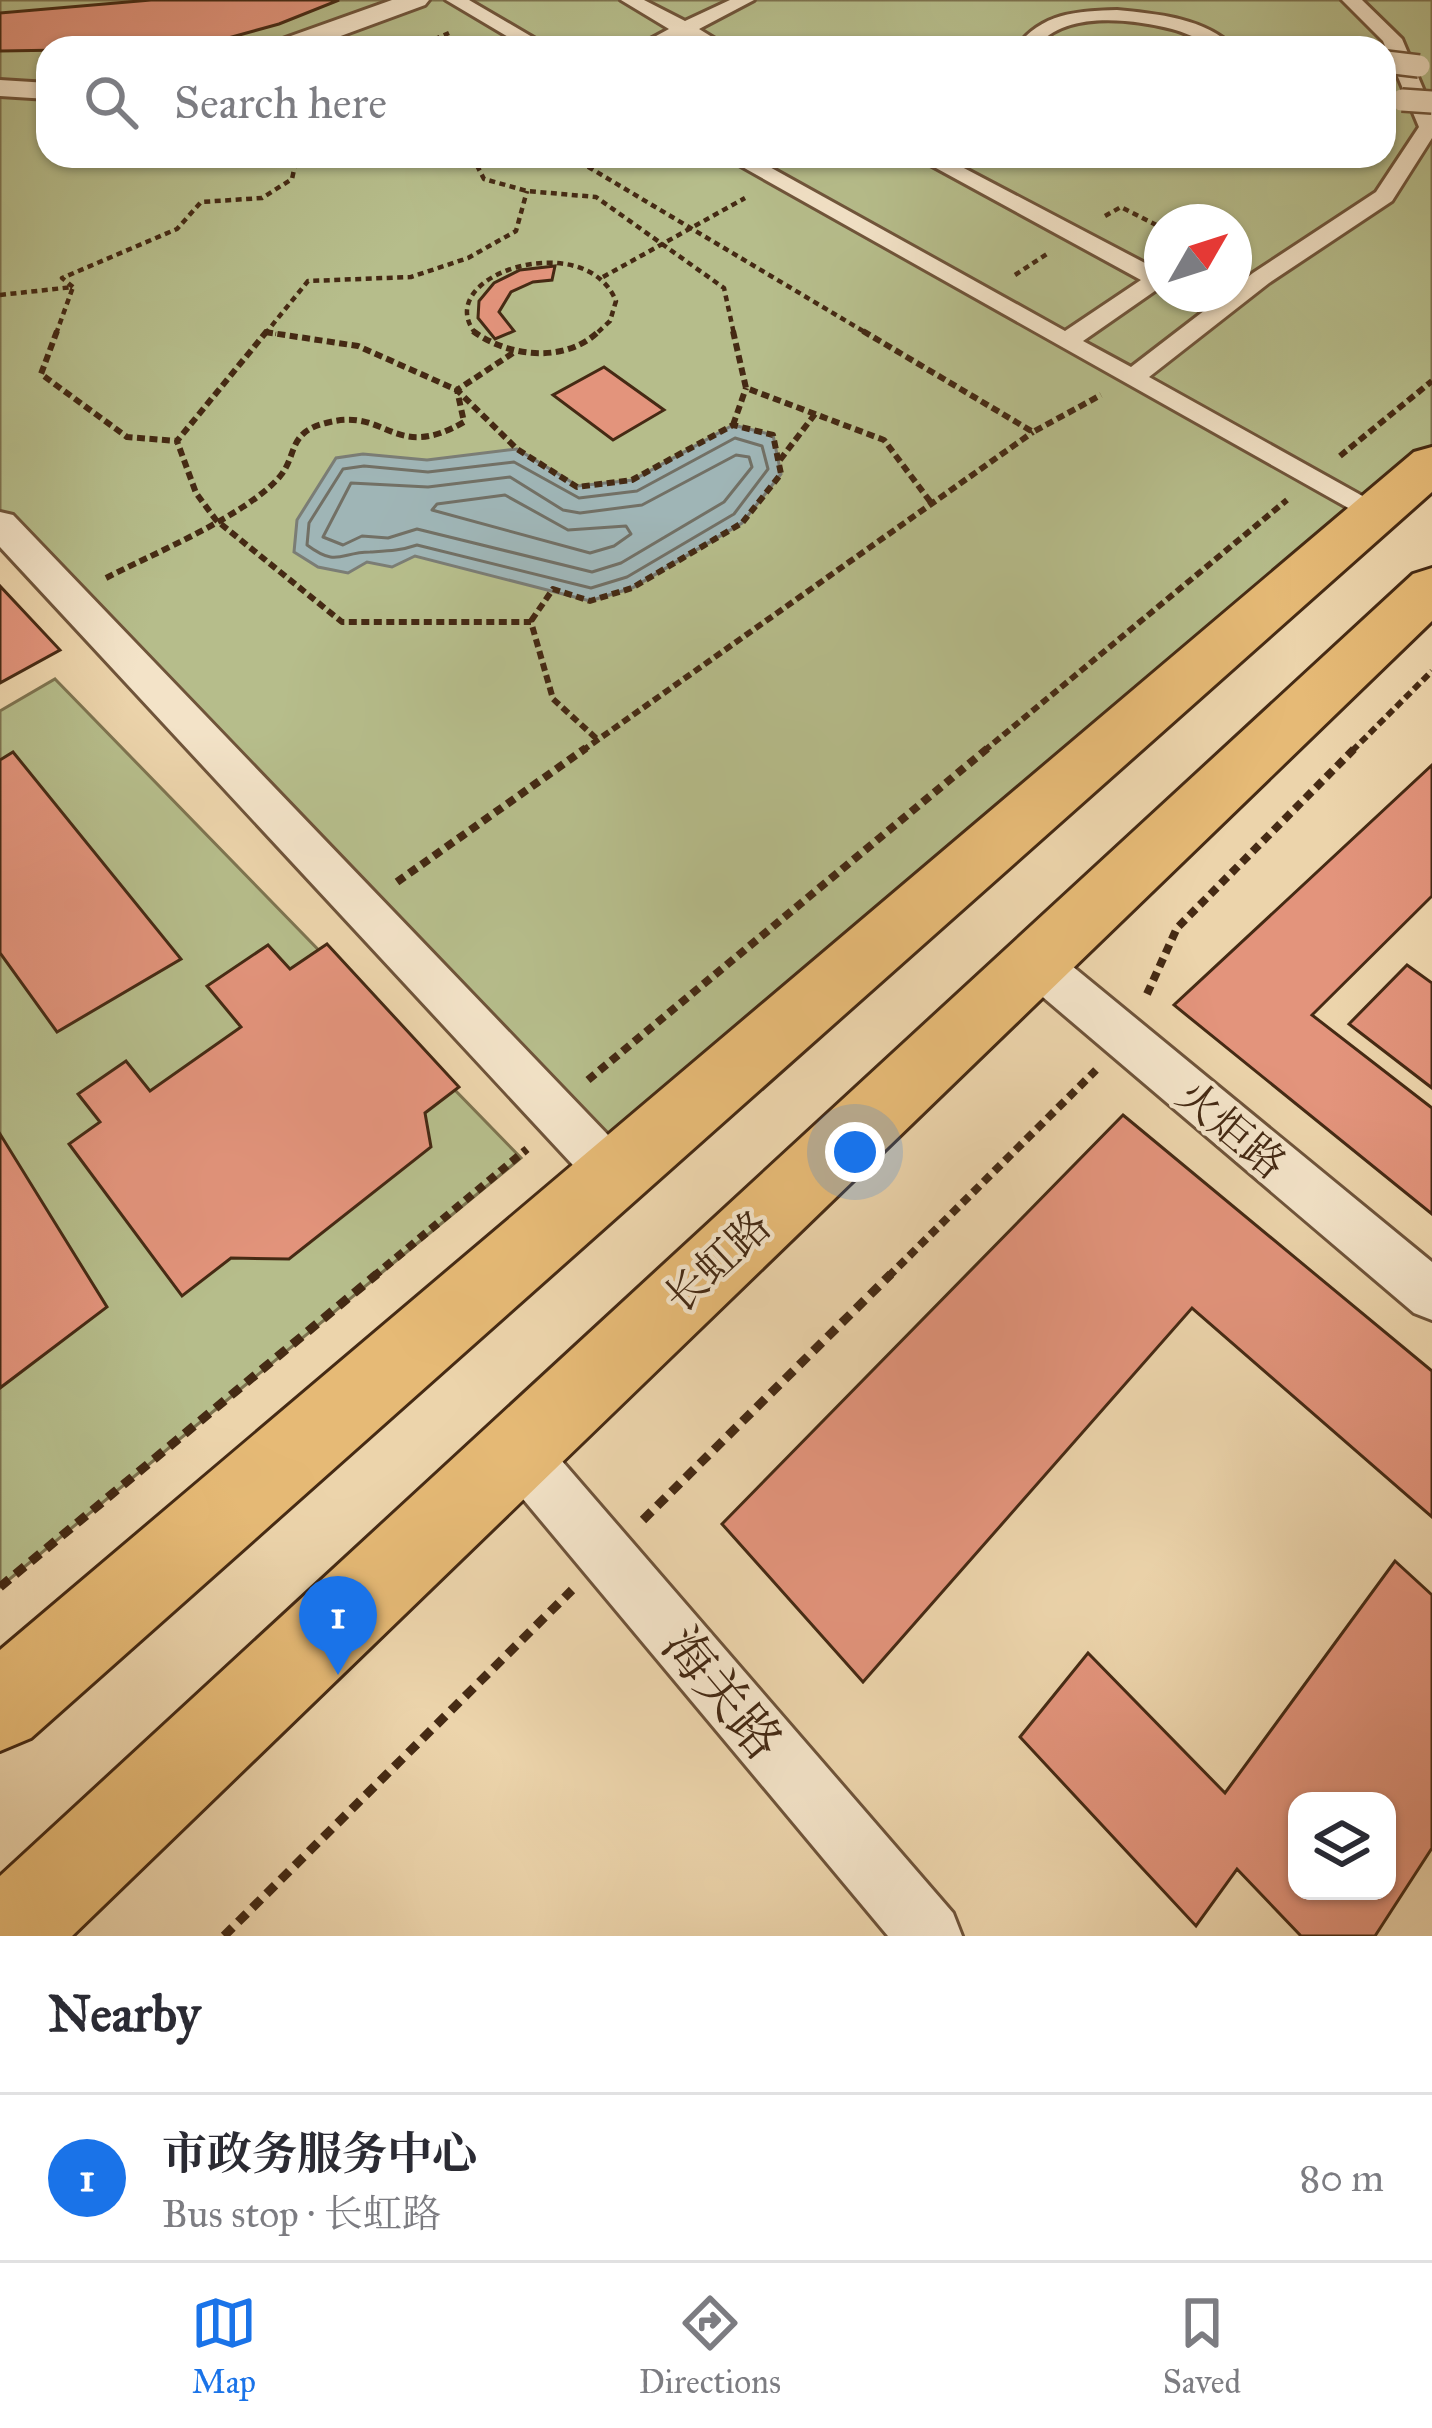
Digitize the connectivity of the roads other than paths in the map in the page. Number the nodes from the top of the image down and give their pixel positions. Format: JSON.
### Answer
{"nodes":[{"id":1,"x":416,"y":0,"type":"edge"},
{"id":2,"x":455,"y":0,"type":"edge"},
{"id":3,"x":630,"y":0,"type":"edge"},
{"id":4,"x":745,"y":0,"type":"edge"},
{"id":5,"x":1351,"y":0,"type":"edge"},
{"id":6,"x":684,"y":29,"type":"junction"},
{"id":7,"x":316,"y":36,"type":"edge"},
{"id":8,"x":520,"y":36,"type":"edge"},
{"id":9,"x":669,"y":36,"type":"edge"},
{"id":10,"x":697,"y":36,"type":"edge"},
{"id":11,"x":1032,"y":36,"type":"edge"},
{"id":12,"x":1212,"y":36,"type":"edge"},
{"id":13,"x":1389,"y":36,"type":"edge"},
{"id":14,"x":1396,"y":48,"type":"edge"},
{"id":15,"x":1396,"y":63,"type":"edge"},
{"id":16,"x":1426,"y":67,"type":"edge"},
{"id":17,"x":0,"y":88,"type":"edge"},
{"id":18,"x":36,"y":90,"type":"edge"},
{"id":19,"x":1396,"y":99,"type":"edge"},
{"id":20,"x":1432,"y":102,"type":"edge"},
{"id":21,"x":756,"y":168,"type":"edge"},
{"id":22,"x":948,"y":168,"type":"edge"},
{"id":23,"x":1066,"y":341,"type":"junction"},
{"id":24,"x":1133,"y":378,"type":"junction"},
{"id":25,"x":1432,"y":464,"type":"edge"},
{"id":26,"x":1375,"y":514,"type":"junction"},
{"id":27,"x":0,"y":524,"type":"edge"},
{"id":28,"x":1432,"y":588,"type":"edge"},
{"id":29,"x":1033,"y":962,"type":"junction"},
{"id":30,"x":614,"y":1175,"type":"junction"},
{"id":31,"x":1432,"y":1295,"type":"edge"},
{"id":32,"x":517,"y":1450,"type":"junction"},
{"id":33,"x":0,"y":1706,"type":"edge"},
{"id":34,"x":4,"y":1936,"type":"edge"},
{"id":35,"x":930,"y":1936,"type":"edge"}],
"edges":[{"from":1,"to":7,"type":"street"},
{"from":2,"to":8,"type":"street"},
{"from":3,"to":6,"type":"street"},
{"from":4,"to":6,"type":"street"},
{"from":5,"to":13,"type":"street"},
{"from":6,"to":9,"type":"street"},
{"from":6,"to":10,"type":"street"},
{"from":11,"to":12,"type":"street"},
{"from":14,"to":24,"type":"street"},
{"from":15,"to":16,"type":"street","bridge":true},
{"from":17,"to":18,"type":"street"},
{"from":19,"to":20,"type":"street","bridge":true},
{"from":21,"to":23,"type":"street"},
{"from":22,"to":23,"type":"street"},
{"from":23,"to":24,"type":"street"},
{"from":24,"to":26,"type":"street"},
{"from":25,"to":26,"type":"highway"},
{"from":26,"to":30,"type":"highway"},
{"from":27,"to":30,"type":"street"},
{"from":28,"to":29,"type":"highway","name":"长虹路"},
{"from":29,"to":31,"type":"street","name":"火炬路"},
{"from":29,"to":32,"type":"highway","name":"长虹路"},
{"from":30,"to":33,"type":"highway"},
{"from":32,"to":34,"type":"highway","name":"长虹路"},
{"from":32,"to":35,"type":"street","name":"海关路"}]}
